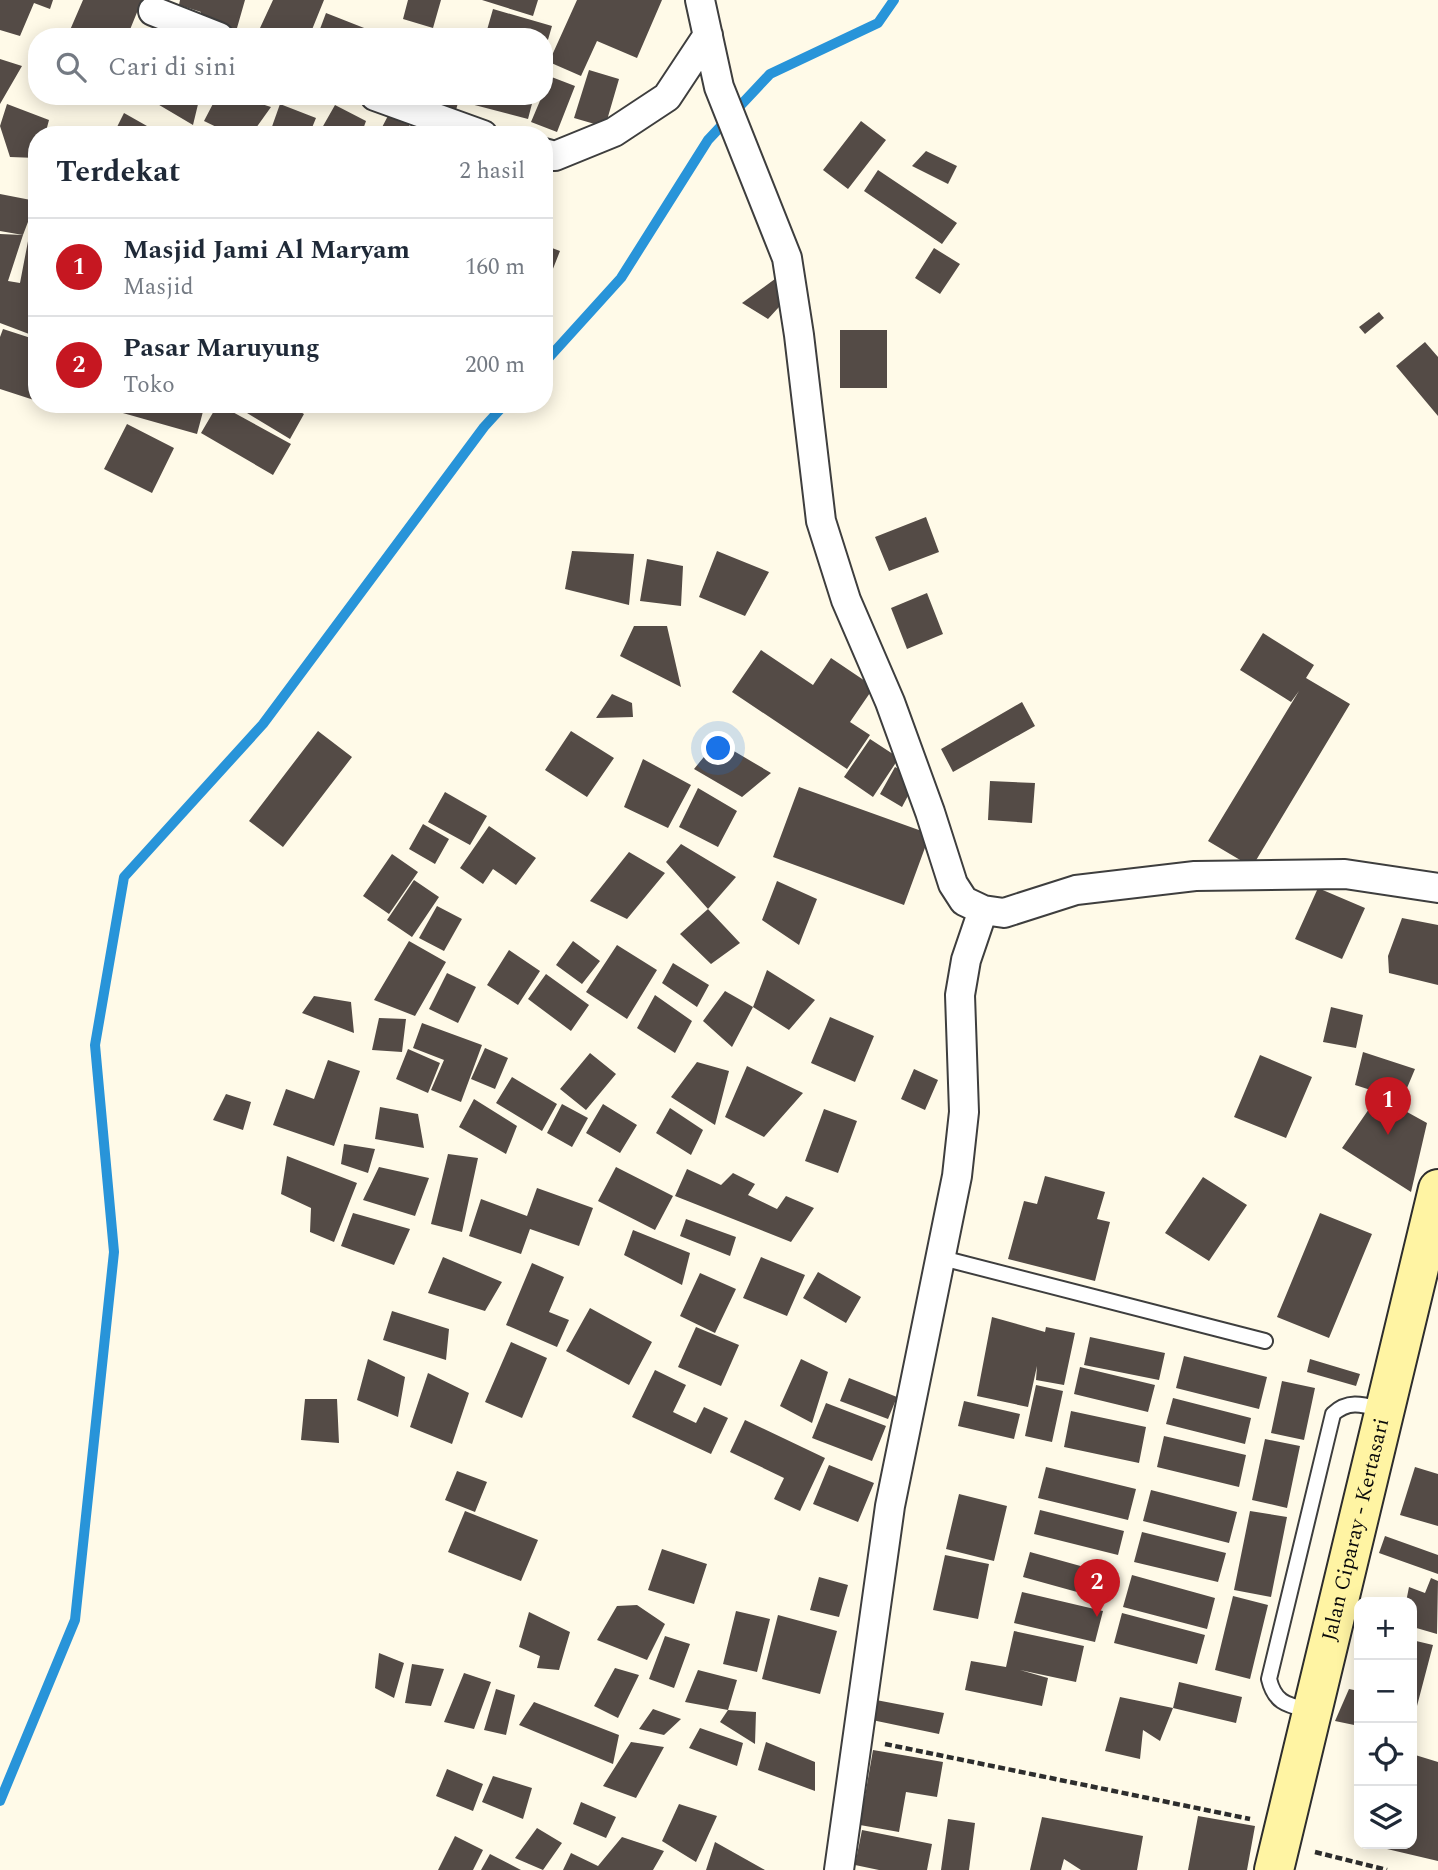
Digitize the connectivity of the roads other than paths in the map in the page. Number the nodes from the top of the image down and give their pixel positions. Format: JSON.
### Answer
{"nodes":[{"id":1,"x":700,"y":0,"type":"edge"},
{"id":2,"x":153,"y":11,"type":"dead end"},
{"id":3,"x":196,"y":28,"type":"edge"},
{"id":4,"x":708,"y":35,"type":"junction"},
{"id":5,"x":400,"y":105,"type":"edge"},
{"id":6,"x":457,"y":126,"type":"edge"},
{"id":7,"x":553,"y":155,"type":"edge"},
{"id":8,"x":1438,"y":888,"type":"edge"},
{"id":9,"x":983,"y":911,"type":"junction"},
{"id":10,"x":1438,"y":1189,"type":"edge"},
{"id":11,"x":942,"y":1258,"type":"junction"},
{"id":12,"x":1265,"y":1341,"type":"dead end"},
{"id":13,"x":1385,"y":1410,"type":"junction"},
{"id":14,"x":1312,"y":1711,"type":"junction"},
{"id":15,"x":1279,"y":1846,"type":"edge"},
{"id":16,"x":839,"y":1870,"type":"edge"}],
"edges":[{"from":1,"to":4,"type":"street"},
{"from":2,"to":3,"type":"street"},
{"from":4,"to":7,"type":"street"},
{"from":4,"to":9,"type":"street"},
{"from":5,"to":6,"type":"street"},
{"from":8,"to":9,"type":"street"},
{"from":9,"to":11,"type":"street"},
{"from":10,"to":13,"type":"main road","name":"Jalan Ciparay - Kertasari"},
{"from":11,"to":12,"type":"lane"},
{"from":11,"to":16,"type":"street"},
{"from":13,"to":14,"type":"main road","name":"Jalan Ciparay - Kertasari"},
{"from":13,"to":14,"type":"lane"},
{"from":14,"to":15,"type":"main road","name":"Jalan Ciparay - Kertasari"}]}
